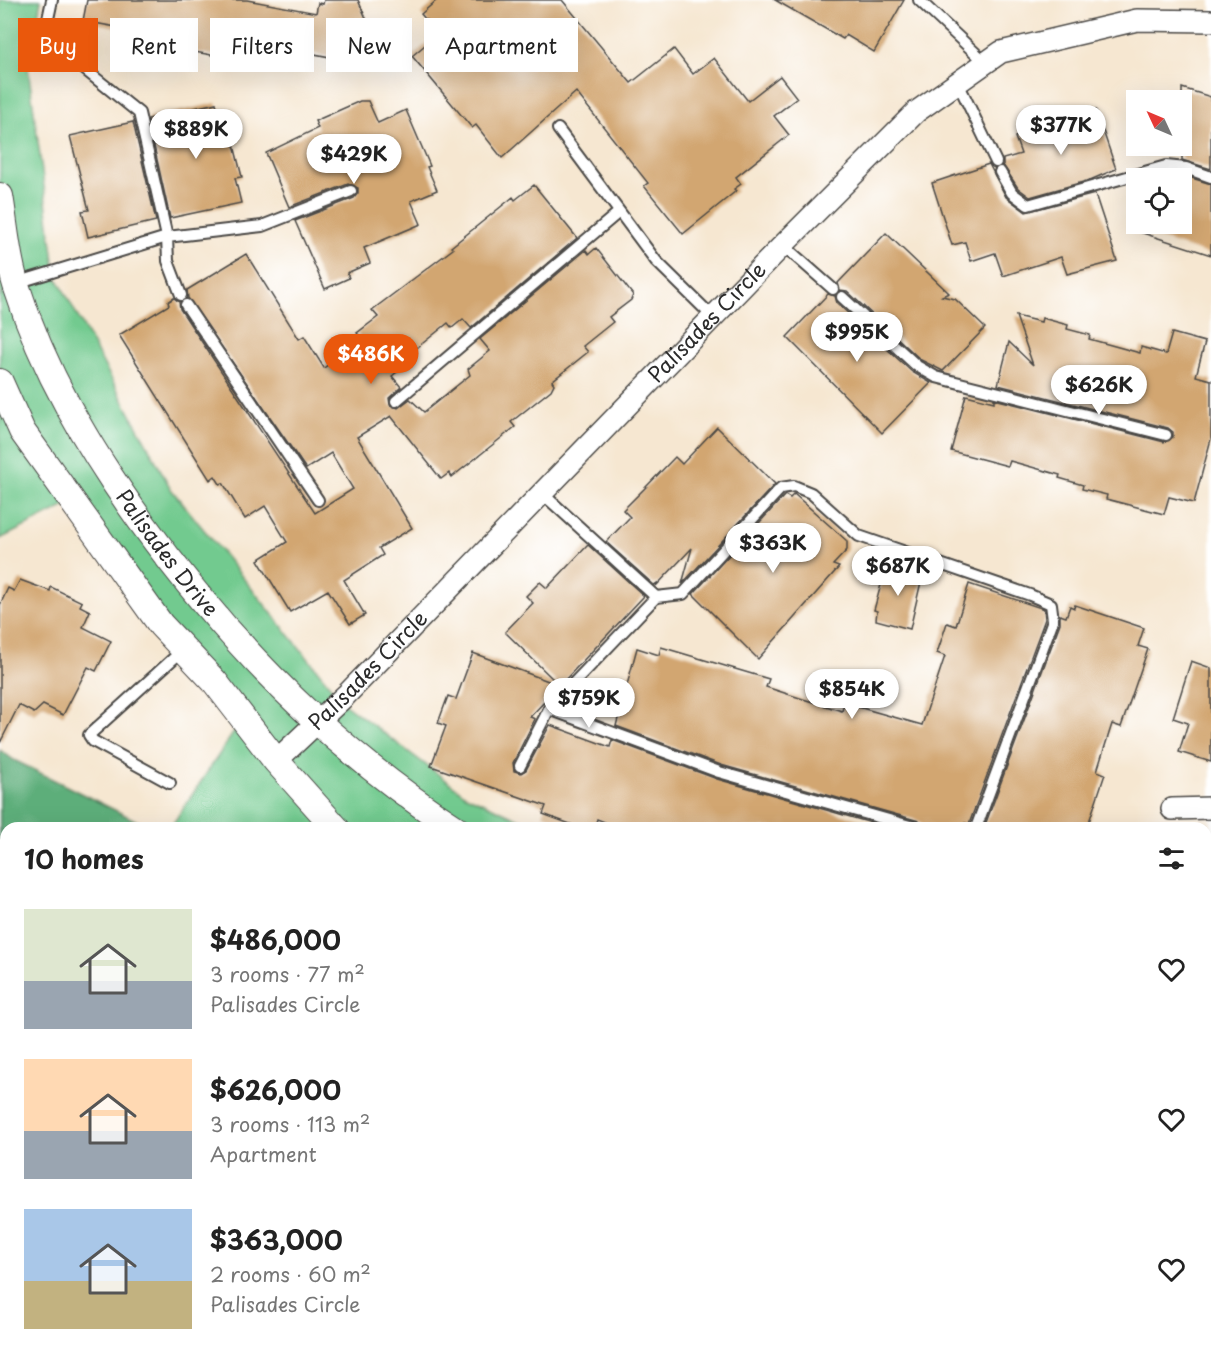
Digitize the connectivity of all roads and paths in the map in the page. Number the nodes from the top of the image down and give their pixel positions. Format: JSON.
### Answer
{"nodes":[{"id":1,"x":52,"y":0,"type":"edge"},
{"id":2,"x":919,"y":0,"type":"edge"},
{"id":3,"x":1211,"y":21,"type":"edge"},
{"id":4,"x":986,"y":63,"type":"junction"},
{"id":5,"x":958,"y":83,"type":"junction"},
{"id":6,"x":558,"y":129,"type":"dead end"},
{"id":7,"x":1211,"y":177,"type":"edge"},
{"id":8,"x":351,"y":191,"type":"dead end"},
{"id":9,"x":0,"y":196,"type":"edge"},
{"id":10,"x":619,"y":212,"type":"junction"},
{"id":11,"x":167,"y":237,"type":"junction"},
{"id":12,"x":783,"y":245,"type":"junction"},
{"id":13,"x":8,"y":286,"type":"edge"},
{"id":14,"x":833,"y":289,"type":"dead end"},
{"id":15,"x":181,"y":294,"type":"dead end"},
{"id":16,"x":842,"y":297,"type":"dead end"},
{"id":17,"x":186,"y":305,"type":"dead end"},
{"id":18,"x":714,"y":318,"type":"junction"},
{"id":19,"x":0,"y":382,"type":"edge"},
{"id":20,"x":396,"y":401,"type":"dead end"},
{"id":21,"x":1166,"y":435,"type":"dead end"},
{"id":22,"x":543,"y":494,"type":"junction"},
{"id":23,"x":318,"y":500,"type":"dead end"},
{"id":24,"x":656,"y":597,"type":"junction"},
{"id":25,"x":184,"y":648,"type":"junction"},
{"id":26,"x":549,"y":709,"type":"junction"},
{"id":27,"x":320,"y":721,"type":"junction"},
{"id":28,"x":276,"y":760,"type":"junction"},
{"id":29,"x":520,"y":766,"type":"dead end"},
{"id":30,"x":170,"y":783,"type":"dead end"},
{"id":31,"x":1211,"y":808,"type":"edge"},
{"id":32,"x":1172,"y":809,"type":"dead end"},
{"id":33,"x":331,"y":822,"type":"edge"},
{"id":34,"x":447,"y":822,"type":"edge"},
{"id":35,"x":896,"y":822,"type":"edge"},
{"id":36,"x":978,"y":822,"type":"edge"}],
"edges":[{"from":1,"to":11,"type":"lane"},
{"from":2,"to":4,"type":"lane"},
{"from":3,"to":4,"type":"street","name":"Palisades Circle"},
{"from":4,"to":5,"type":"street","name":"Palisades Circle"},
{"from":5,"to":7,"type":"lane"},
{"from":5,"to":12,"type":"street","name":"Palisades Circle"},
{"from":6,"to":10,"type":"lane"},
{"from":8,"to":11,"type":"lane"},
{"from":9,"to":13,"type":"street","name":"Palisades Drive"},
{"from":10,"to":18,"type":"lane"},
{"from":10,"to":20,"type":"lane"},
{"from":11,"to":13,"type":"lane"},
{"from":11,"to":15,"type":"lane"},
{"from":12,"to":14,"type":"lane"},
{"from":12,"to":18,"type":"street","name":"Palisades Circle"},
{"from":13,"to":27,"type":"street","name":"Palisades Drive"},
{"from":16,"to":21,"type":"lane"},
{"from":17,"to":23,"type":"lane"},
{"from":18,"to":22,"type":"street","name":"Palisades Circle"},
{"from":19,"to":25,"type":"street"},
{"from":22,"to":24,"type":"lane"},
{"from":22,"to":27,"type":"street","name":"Palisades Circle"},
{"from":24,"to":26,"type":"lane"},
{"from":24,"to":36,"type":"lane"},
{"from":25,"to":28,"type":"street"},
{"from":25,"to":30,"type":"lane"},
{"from":26,"to":29,"type":"lane"},
{"from":26,"to":35,"type":"lane"},
{"from":27,"to":28,"type":"street","name":"Palisades Circle"},
{"from":27,"to":34,"type":"street","name":"Palisades Drive"},
{"from":28,"to":33,"type":"street"},
{"from":31,"to":32,"type":"street"}]}
